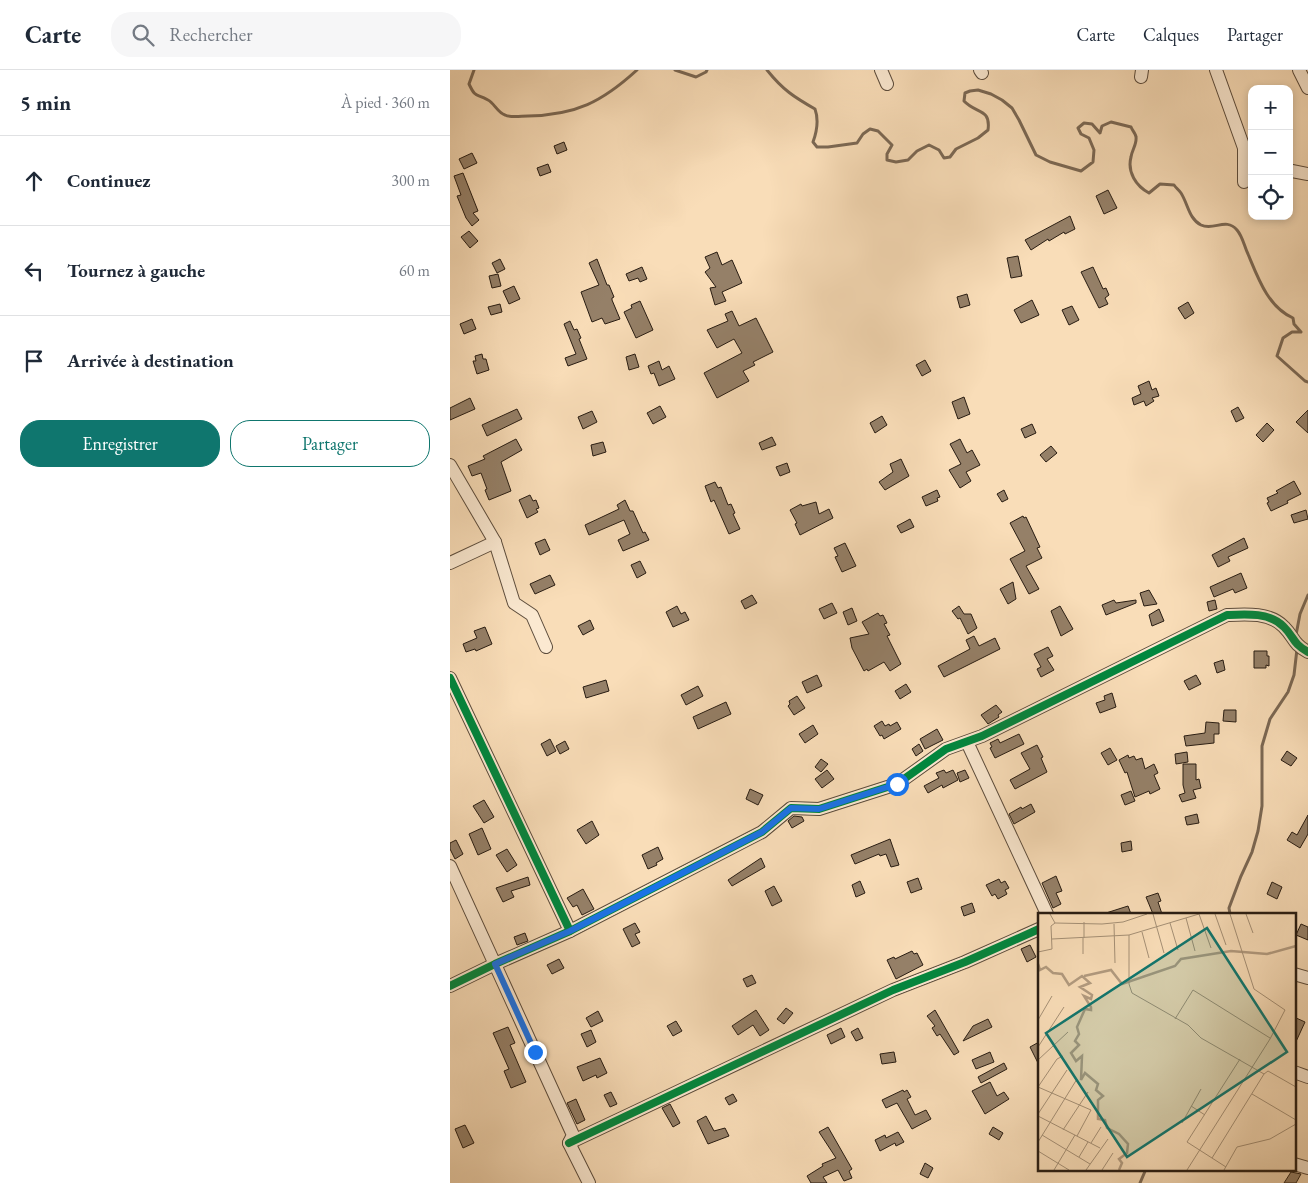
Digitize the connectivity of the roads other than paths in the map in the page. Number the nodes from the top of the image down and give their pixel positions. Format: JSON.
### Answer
{"nodes":[{"id":1,"x":881,"y":70,"type":"edge"},
{"id":2,"x":1216,"y":70,"type":"edge"},
{"id":3,"x":1300,"y":70,"type":"edge"},
{"id":4,"x":887,"y":84,"type":"dead end"},
{"id":5,"x":1308,"y":88,"type":"edge"},
{"id":6,"x":1293,"y":171,"type":"edge"},
{"id":7,"x":1308,"y":174,"type":"edge"},
{"id":8,"x":1244,"y":182,"type":"dead end"},
{"id":9,"x":450,"y":465,"type":"edge"},
{"id":10,"x":495,"y":542,"type":"junction"},
{"id":11,"x":450,"y":563,"type":"edge"},
{"id":12,"x":546,"y":647,"type":"dead end"},
{"id":13,"x":1308,"y":652,"type":"edge"},
{"id":14,"x":450,"y":678,"type":"edge"},
{"id":15,"x":967,"y":742,"type":"junction"},
{"id":16,"x":450,"y":866,"type":"edge"},
{"id":17,"x":1047,"y":913,"type":"edge"},
{"id":18,"x":1038,"y":929,"type":"edge"},
{"id":19,"x":570,"y":931,"type":"junction"},
{"id":20,"x":495,"y":964,"type":"junction"},
{"id":21,"x":450,"y":986,"type":"edge"},
{"id":22,"x":569,"y":1143,"type":"junction"},
{"id":23,"x":589,"y":1183,"type":"edge"}],
"edges":[{"from":1,"to":4,"type":"street"},
{"from":2,"to":8,"type":"street"},
{"from":3,"to":5,"type":"street"},
{"from":6,"to":7,"type":"street"},
{"from":9,"to":10,"type":"street"},
{"from":10,"to":11,"type":"street"},
{"from":10,"to":12,"type":"street"},
{"from":13,"to":15,"type":"street"},
{"from":14,"to":19,"type":"street"},
{"from":15,"to":17,"type":"street"},
{"from":15,"to":19,"type":"street"},
{"from":16,"to":20,"type":"street"},
{"from":18,"to":22,"type":"street"},
{"from":19,"to":20,"type":"street"},
{"from":20,"to":21,"type":"street"},
{"from":20,"to":22,"type":"street"},
{"from":22,"to":23,"type":"street"}]}
